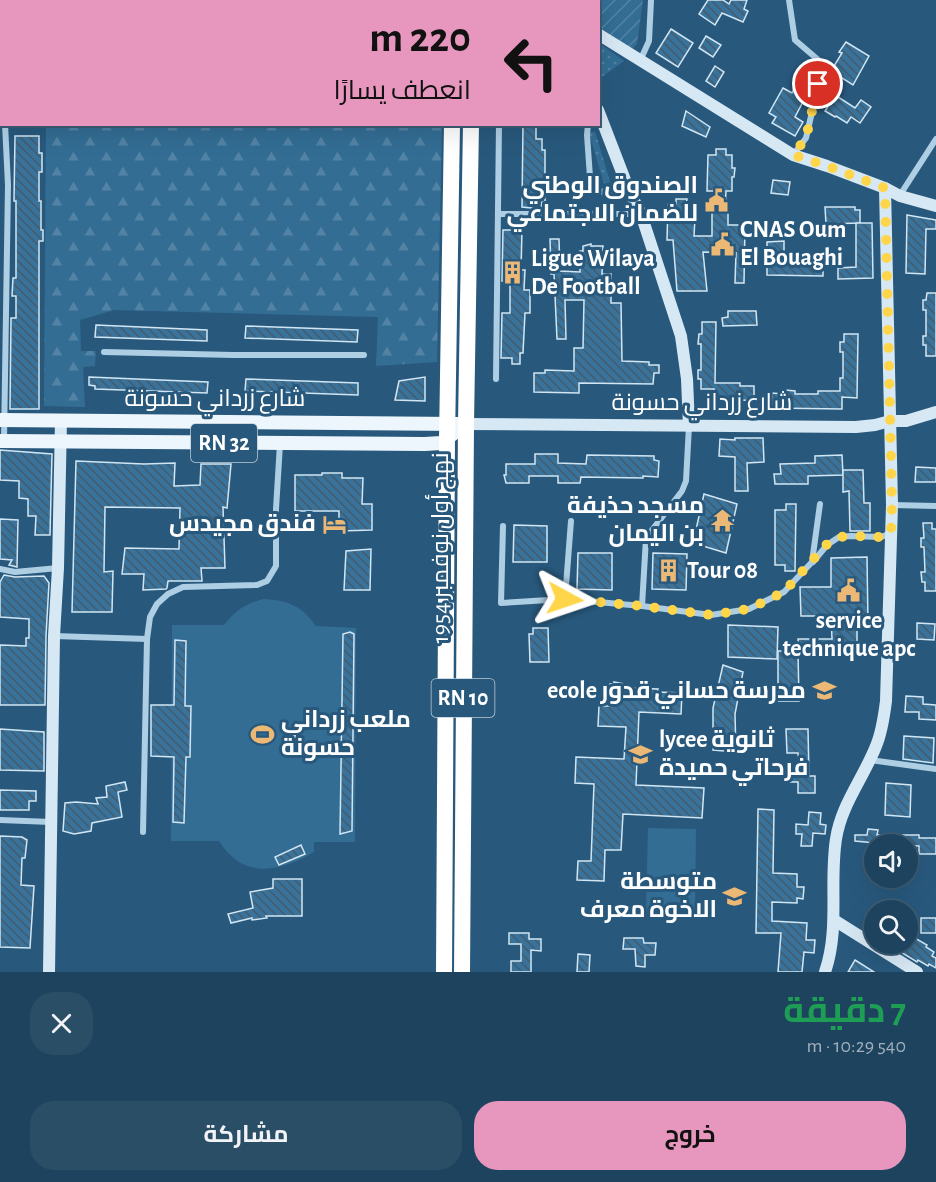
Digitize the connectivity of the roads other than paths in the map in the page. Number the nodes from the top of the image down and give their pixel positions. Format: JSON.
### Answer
{"nodes":[{"id":1,"x":651,"y":0,"type":"edge"},
{"id":2,"x":789,"y":0,"type":"edge"},
{"id":3,"x":600,"y":35,"type":"edge"},
{"id":4,"x":640,"y":61,"type":"junction"},
{"id":5,"x":600,"y":115,"type":"edge"},
{"id":6,"x":5,"y":126,"type":"edge"},
{"id":7,"x":452,"y":126,"type":"edge"},
{"id":8,"x":471,"y":126,"type":"edge"},
{"id":9,"x":499,"y":126,"type":"edge"},
{"id":10,"x":588,"y":126,"type":"edge"},
{"id":11,"x":936,"y":139,"type":"edge"},
{"id":12,"x":793,"y":155,"type":"junction"},
{"id":13,"x":4,"y":185,"type":"edge"},
{"id":14,"x":885,"y":188,"type":"junction"},
{"id":15,"x":630,"y":194,"type":"junction"},
{"id":16,"x":900,"y":196,"type":"junction"},
{"id":17,"x":936,"y":206,"type":"edge"},
{"id":18,"x":498,"y":214,"type":"junction"},
{"id":19,"x":641,"y":214,"type":"junction"},
{"id":20,"x":3,"y":263,"type":"edge"},
{"id":21,"x":104,"y":352,"type":"dead end"},
{"id":22,"x":364,"y":355,"type":"dead end"},
{"id":23,"x":496,"y":379,"type":"dead end"},
{"id":24,"x":936,"y":412,"type":"edge"},
{"id":25,"x":2,"y":420,"type":"edge"},
{"id":26,"x":61,"y":420,"type":"junction"},
{"id":27,"x":890,"y":421,"type":"junction"},
{"id":28,"x":282,"y":422,"type":"junction"},
{"id":29,"x":466,"y":424,"type":"junction"},
{"id":30,"x":689,"y":426,"type":"junction"},
{"id":31,"x":447,"y":431,"type":"junction"},
{"id":32,"x":2,"y":441,"type":"edge"},
{"id":33,"x":61,"y":441,"type":"junction"},
{"id":34,"x":280,"y":443,"type":"junction"},
{"id":35,"x":820,"y":504,"type":"dead end"},
{"id":36,"x":892,"y":505,"type":"junction"},
{"id":37,"x":936,"y":506,"type":"edge"},
{"id":38,"x":571,"y":521,"type":"dead end"},
{"id":39,"x":502,"y":526,"type":"dead end"},
{"id":40,"x":891,"y":532,"type":"junction"},
{"id":41,"x":812,"y":562,"type":"junction"},
{"id":42,"x":58,"y":568,"type":"junction"},
{"id":43,"x":0,"y":569,"type":"edge"},
{"id":44,"x":565,"y":599,"type":"junction"},
{"id":45,"x":642,"y":606,"type":"junction"},
{"id":46,"x":54,"y":636,"type":"junction"},
{"id":47,"x":147,"y":639,"type":"junction"},
{"id":48,"x":870,"y":760,"type":"junction"},
{"id":49,"x":936,"y":769,"type":"edge"},
{"id":50,"x":0,"y":820,"type":"edge"},
{"id":51,"x":51,"y":822,"type":"junction"},
{"id":52,"x":143,"y":832,"type":"dead end"},
{"id":53,"x":834,"y":920,"type":"junction"},
{"id":54,"x":49,"y":972,"type":"edge"},
{"id":55,"x":444,"y":972,"type":"edge"},
{"id":56,"x":462,"y":972,"type":"edge"},
{"id":57,"x":825,"y":972,"type":"edge"},
{"id":58,"x":916,"y":972,"type":"edge"}],
"edges":[{"from":1,"to":4,"type":"street"},
{"from":2,"to":12,"type":"street"},
{"from":3,"to":4,"type":"street"},
{"from":4,"to":12,"type":"street"},
{"from":5,"to":15,"type":"street"},
{"from":6,"to":13,"type":"street"},
{"from":7,"to":31,"type":"highway","name":"نهج أول نوفمبر 1954","number":"RN 10"},
{"from":8,"to":29,"type":"highway","name":"نهج أول نوفمبر 1954","number":"RN 10"},
{"from":9,"to":18,"type":"street"},
{"from":10,"to":15,"type":"street"},
{"from":11,"to":16,"type":"street"},
{"from":12,"to":14,"type":"street"},
{"from":13,"to":20,"type":"street"},
{"from":14,"to":16,"type":"street"},
{"from":14,"to":27,"type":"street"},
{"from":15,"to":19,"type":"street"},
{"from":16,"to":17,"type":"street"},
{"from":18,"to":19,"type":"street"},
{"from":18,"to":23,"type":"street"},
{"from":19,"to":30,"type":"street"},
{"from":20,"to":25,"type":"street"},
{"from":21,"to":22,"type":"street"},
{"from":24,"to":27,"type":"street","name":"شارع زرداني حسونة"},
{"from":25,"to":26,"type":"main road","name":"شارع زرداني حسونة","number":"RN 32"},
{"from":25,"to":32,"type":"street"},
{"from":26,"to":28,"type":"main road","name":"شارع زرداني حسونة","number":"RN 32"},
{"from":26,"to":33,"type":"street"},
{"from":27,"to":30,"type":"street","name":"شارع زرداني حسونة"},
{"from":27,"to":36,"type":"street"},
{"from":28,"to":31,"type":"main road","name":"شارع زرداني حسونة","number":"RN 32"},
{"from":28,"to":34,"type":"main road"},
{"from":29,"to":30,"type":"street","name":"شارع زرداني حسونة"},
{"from":29,"to":31,"type":"main road","name":"شارع زرداني حسونة","number":"RN 32"},
{"from":29,"to":56,"type":"highway","name":"نهج أول نوفمبر 1954","number":"RN 10"},
{"from":30,"to":45,"type":"street"},
{"from":31,"to":34,"type":"main road","name":"شارع زرداني حسونة","number":"RN 32"},
{"from":31,"to":55,"type":"highway","name":"نهج أول نوفمبر 1954","number":"RN 10"},
{"from":32,"to":33,"type":"main road","name":"شارع زرداني حسونة","number":"RN 32"},
{"from":33,"to":34,"type":"main road","name":"شارع زرداني حسونة","number":"RN 32"},
{"from":33,"to":42,"type":"street"},
{"from":34,"to":47,"type":"street"},
{"from":35,"to":41,"type":"street"},
{"from":36,"to":37,"type":"street"},
{"from":36,"to":40,"type":"street"},
{"from":38,"to":44,"type":"street"},
{"from":39,"to":44,"type":"street"},
{"from":40,"to":41,"type":"street"},
{"from":40,"to":48,"type":"street"},
{"from":41,"to":45,"type":"street"},
{"from":42,"to":43,"type":"street"},
{"from":42,"to":46,"type":"street"},
{"from":44,"to":45,"type":"street"},
{"from":46,"to":47,"type":"street"},
{"from":46,"to":51,"type":"street"},
{"from":47,"to":52,"type":"street"},
{"from":48,"to":49,"type":"street"},
{"from":48,"to":53,"type":"street"},
{"from":50,"to":51,"type":"street"},
{"from":51,"to":54,"type":"street"},
{"from":53,"to":57,"type":"street"},
{"from":53,"to":58,"type":"street"}]}
